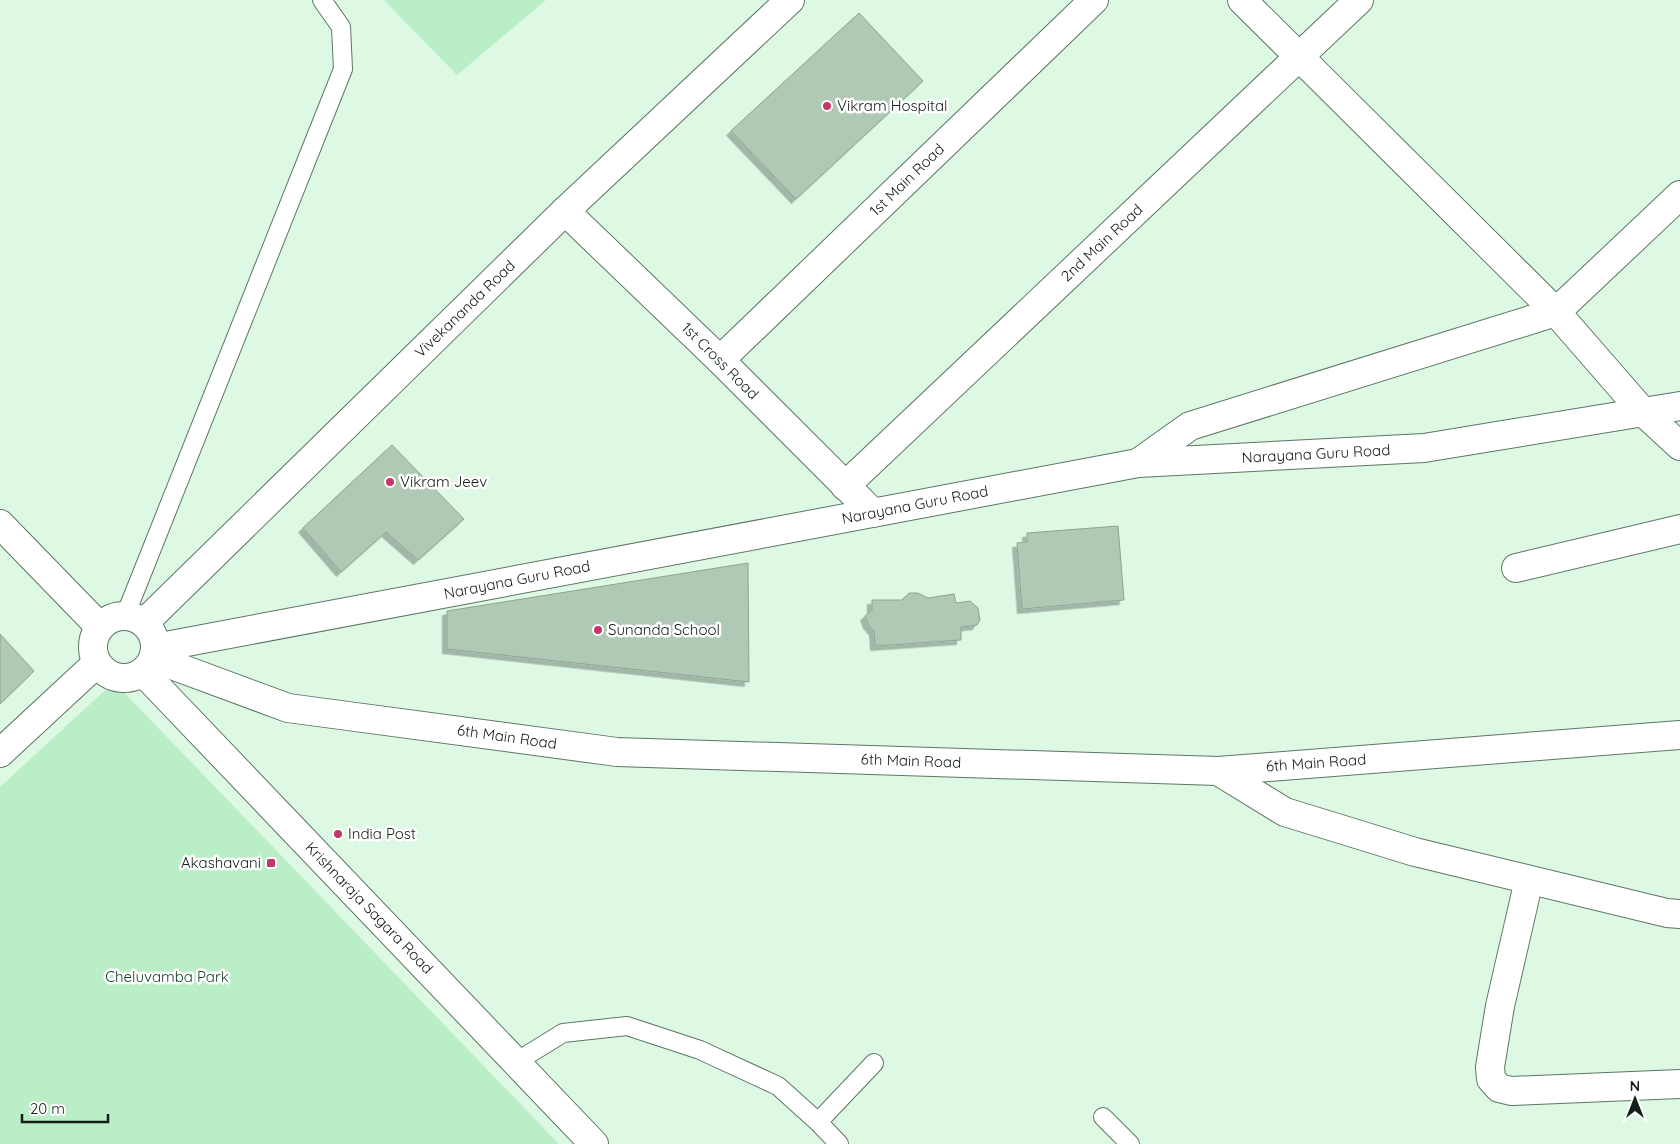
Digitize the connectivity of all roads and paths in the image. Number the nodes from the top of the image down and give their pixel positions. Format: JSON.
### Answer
{"nodes":[{"id":1,"x":322,"y":0,"type":"edge"},
{"id":2,"x":790,"y":0,"type":"edge"},
{"id":3,"x":1094,"y":0,"type":"edge"},
{"id":4,"x":1242,"y":0,"type":"edge"},
{"id":5,"x":1359,"y":0,"type":"edge"},
{"id":6,"x":1299,"y":56,"type":"junction"},
{"id":7,"x":1680,"y":195,"type":"edge"},
{"id":8,"x":565,"y":211,"type":"junction"},
{"id":9,"x":1556,"y":312,"type":"junction"},
{"id":10,"x":720,"y":360,"type":"junction"},
{"id":11,"x":1680,"y":406,"type":"edge"},
{"id":12,"x":1643,"y":412,"type":"junction"},
{"id":13,"x":1680,"y":446,"type":"edge"},
{"id":14,"x":1138,"y":463,"type":"junction"},
{"id":15,"x":845,"y":486,"type":"junction"},
{"id":16,"x":873,"y":513,"type":"junction"},
{"id":17,"x":0,"y":524,"type":"edge"},
{"id":18,"x":1680,"y":529,"type":"edge"},
{"id":19,"x":1516,"y":568,"type":"dead end"},
{"id":20,"x":135,"y":619,"type":"junction"},
{"id":21,"x":100,"y":626,"type":"junction"},
{"id":22,"x":150,"y":659,"type":"junction"},
{"id":23,"x":97,"y":663,"type":"junction"},
{"id":24,"x":1680,"y":735,"type":"edge"},
{"id":25,"x":0,"y":753,"type":"edge"},
{"id":26,"x":1218,"y":771,"type":"junction"},
{"id":27,"x":1529,"y":880,"type":"junction"},
{"id":28,"x":1680,"y":914,"type":"edge"},
{"id":29,"x":516,"y":1062,"type":"junction"},
{"id":30,"x":874,"y":1063,"type":"dead end"},
{"id":31,"x":1680,"y":1084,"type":"edge"},
{"id":32,"x":1103,"y":1117,"type":"dead end"},
{"id":33,"x":818,"y":1122,"type":"junction"},
{"id":34,"x":594,"y":1144,"type":"edge"},
{"id":35,"x":839,"y":1144,"type":"edge"},
{"id":36,"x":1130,"y":1144,"type":"edge"}],
"edges":[{"from":1,"to":20,"type":"lane"},
{"from":2,"to":8,"type":"street","name":"Vivekananda Road"},
{"from":3,"to":10,"type":"street","name":"1st Main Road"},
{"from":4,"to":6,"type":"street"},
{"from":5,"to":6,"type":"street","name":"2nd Main Road"},
{"from":6,"to":9,"type":"street"},
{"from":6,"to":15,"type":"street","name":"2nd Main Road"},
{"from":7,"to":9,"type":"street"},
{"from":8,"to":10,"type":"street","name":"1st Cross Road"},
{"from":8,"to":20,"type":"street","name":"Vivekananda Road"},
{"from":9,"to":12,"type":"street"},
{"from":9,"to":14,"type":"street"},
{"from":10,"to":15,"type":"street","name":"1st Cross Road"},
{"from":11,"to":12,"type":"street","name":"Narayana Guru Road"},
{"from":12,"to":13,"type":"street"},
{"from":12,"to":14,"type":"street","name":"Narayana Guru Road"},
{"from":14,"to":16,"type":"street","name":"Narayana Guru Road"},
{"from":15,"to":16,"type":"street","name":"1st Cross Road"},
{"from":16,"to":22,"type":"street","name":"Narayana Guru Road"},
{"from":17,"to":21,"type":"street"},
{"from":18,"to":19,"type":"street"},
{"from":20,"to":21,"type":"street"},
{"from":20,"to":22,"type":"street"},
{"from":21,"to":23,"type":"street"},
{"from":22,"to":23,"type":"street"},
{"from":22,"to":26,"type":"street","name":"6th Main Road"},
{"from":22,"to":29,"type":"street","name":"Krishnaraja Sagara Road"},
{"from":23,"to":25,"type":"street"},
{"from":24,"to":26,"type":"street","name":"6th Main Road"},
{"from":26,"to":27,"type":"street"},
{"from":27,"to":28,"type":"street"},
{"from":27,"to":31,"type":"street"},
{"from":29,"to":33,"type":"lane"},
{"from":29,"to":34,"type":"street","name":"Krishnaraja Sagara Road"},
{"from":30,"to":33,"type":"lane"},
{"from":32,"to":36,"type":"lane"},
{"from":33,"to":35,"type":"lane"}]}
